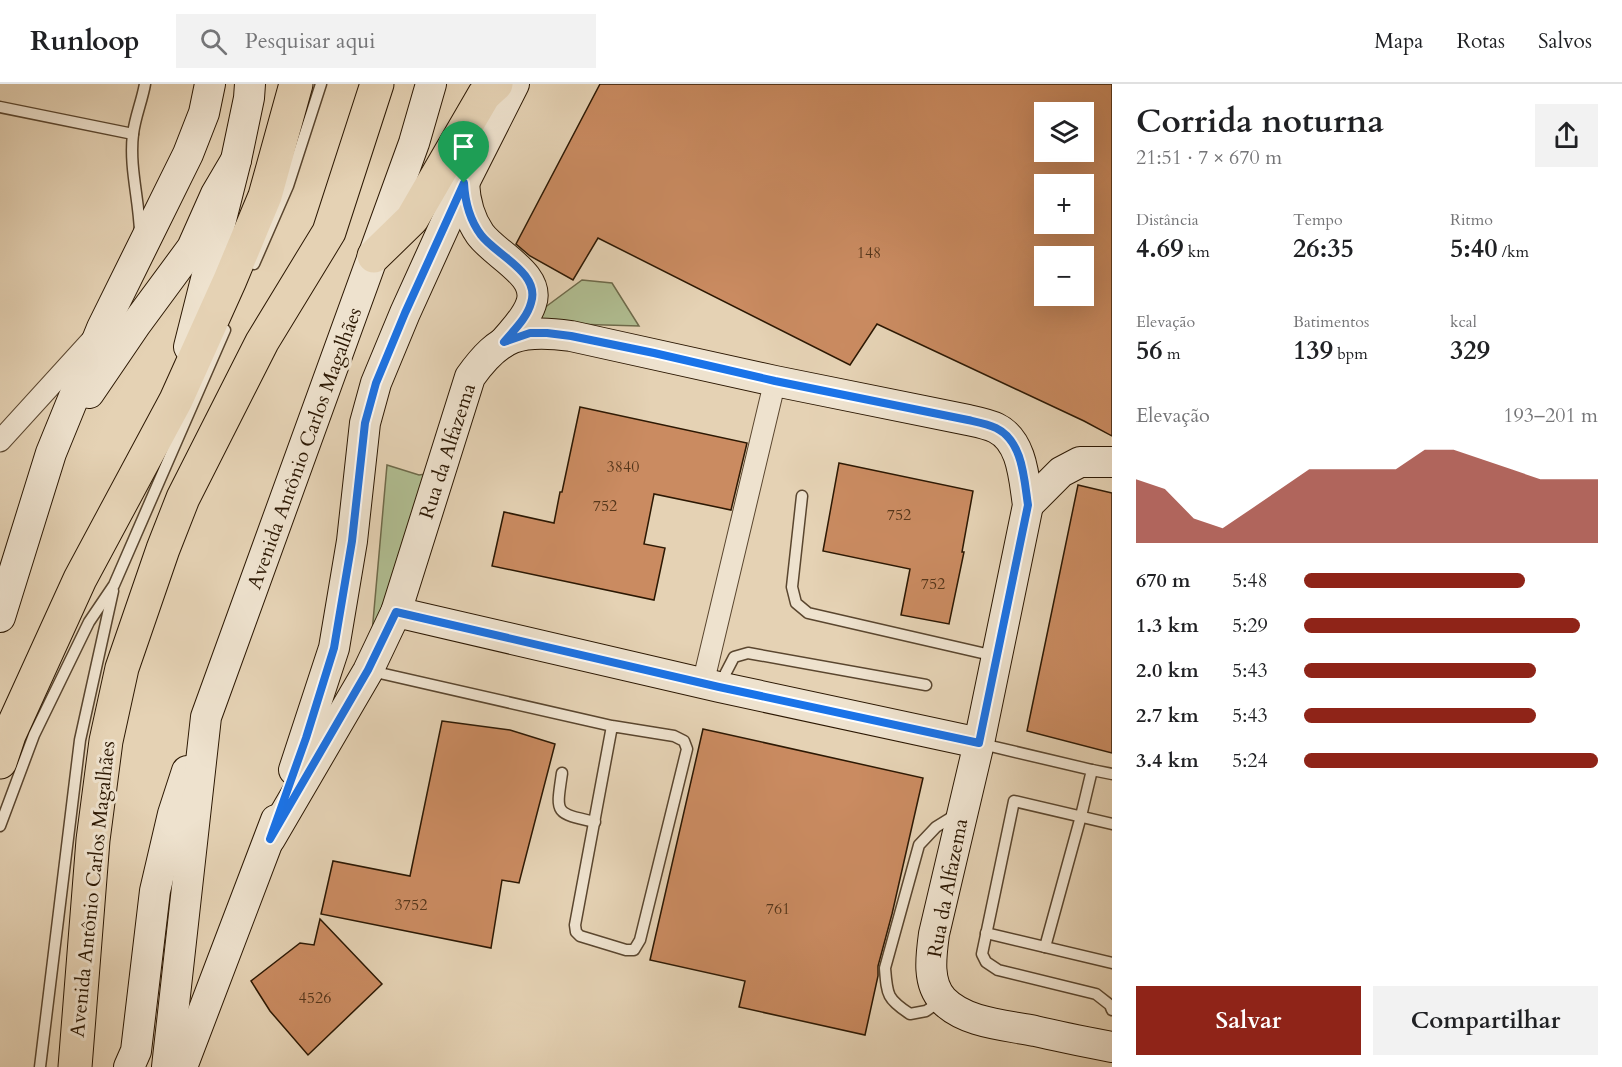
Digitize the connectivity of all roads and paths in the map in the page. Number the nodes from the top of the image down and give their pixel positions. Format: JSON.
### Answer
{"nodes":[{"id":1,"x":145,"y":84,"type":"edge"},
{"id":2,"x":210,"y":84,"type":"edge"},
{"id":3,"x":250,"y":84,"type":"edge"},
{"id":4,"x":296,"y":84,"type":"edge"},
{"id":5,"x":321,"y":84,"type":"edge"},
{"id":6,"x":377,"y":84,"type":"edge"},
{"id":7,"x":430,"y":84,"type":"edge"},
{"id":8,"x":496,"y":84,"type":"edge"},
{"id":9,"x":514,"y":84,"type":"edge"},
{"id":10,"x":0,"y":107,"type":"edge"},
{"id":11,"x":133,"y":134,"type":"junction"},
{"id":12,"x":236,"y":160,"type":"junction"},
{"id":13,"x":464,"y":183,"type":"junction"},
{"id":14,"x":140,"y":253,"type":"junction"},
{"id":15,"x":374,"y":256,"type":"junction"},
{"id":16,"x":251,"y":272,"type":"dead end"},
{"id":17,"x":232,"y":315,"type":"dead end"},
{"id":18,"x":102,"y":328,"type":"junction"},
{"id":19,"x":504,"y":342,"type":"junction"},
{"id":20,"x":775,"y":381,"type":"junction"},
{"id":21,"x":176,"y":400,"type":"junction"},
{"id":22,"x":0,"y":441,"type":"edge"},
{"id":23,"x":51,"y":453,"type":"junction"},
{"id":24,"x":1112,"y":462,"type":"edge"},
{"id":25,"x":802,"y":496,"type":"dead end"},
{"id":26,"x":1028,"y":505,"type":"junction"},
{"id":27,"x":114,"y":585,"type":"junction"},
{"id":28,"x":396,"y":612,"type":"junction"},
{"id":29,"x":0,"y":616,"type":"edge"},
{"id":30,"x":996,"y":656,"type":"junction"},
{"id":31,"x":368,"y":670,"type":"junction"},
{"id":32,"x":711,"y":685,"type":"junction"},
{"id":33,"x":926,"y":685,"type":"dead end"},
{"id":34,"x":206,"y":717,"type":"junction"},
{"id":35,"x":612,"y":726,"type":"junction"},
{"id":36,"x":979,"y":743,"type":"junction"},
{"id":37,"x":0,"y":762,"type":"edge"},
{"id":38,"x":1092,"y":770,"type":"junction"},
{"id":39,"x":562,"y":773,"type":"dead end"},
{"id":40,"x":1112,"y":774,"type":"edge"},
{"id":41,"x":962,"y":811,"type":"junction"},
{"id":42,"x":1082,"y":816,"type":"junction"},
{"id":43,"x":595,"y":822,"type":"junction"},
{"id":44,"x":1112,"y":824,"type":"edge"},
{"id":45,"x":0,"y":826,"type":"edge"},
{"id":46,"x":270,"y":839,"type":"junction"},
{"id":47,"x":986,"y":933,"type":"junction"},
{"id":48,"x":1045,"y":947,"type":"junction"},
{"id":49,"x":1112,"y":963,"type":"edge"},
{"id":50,"x":942,"y":1000,"type":"junction"},
{"id":51,"x":1112,"y":1010,"type":"edge"},
{"id":52,"x":1112,"y":1047,"type":"edge"},
{"id":53,"x":134,"y":1062,"type":"edge"},
{"id":54,"x":40,"y":1067,"type":"edge"},
{"id":55,"x":75,"y":1067,"type":"edge"},
{"id":56,"x":167,"y":1067,"type":"edge"},
{"id":57,"x":182,"y":1067,"type":"edge"}],
"edges":[{"from":1,"to":11,"type":"lane"},
{"from":2,"to":14,"type":"street"},
{"from":3,"to":12,"type":"street"},
{"from":4,"to":21,"type":"main road"},
{"from":5,"to":16,"type":"lane"},
{"from":6,"to":55,"type":"main road","name":"Avenida Antônio Carlos Magalhães"},
{"from":7,"to":15,"type":"street","name":"Avenida Antônio Carlos Magalhães"},
{"from":8,"to":15,"type":"main road"},
{"from":9,"to":13,"type":"street"},
{"from":10,"to":11,"type":"lane"},
{"from":11,"to":14,"type":"lane"},
{"from":12,"to":21,"type":"street"},
{"from":12,"to":23,"type":"street"},
{"from":13,"to":19,"type":"street"},
{"from":13,"to":46,"type":"street"},
{"from":14,"to":18,"type":"street"},
{"from":15,"to":34,"type":"street","name":"Avenida Antônio Carlos Magalhães"},
{"from":17,"to":27,"type":"lane"},
{"from":18,"to":22,"type":"street"},
{"from":18,"to":23,"type":"street"},
{"from":19,"to":20,"type":"street","name":"Rua da Alfazema"},
{"from":19,"to":28,"type":"street","name":"Rua da Alfazema"},
{"from":20,"to":26,"type":"street","name":"Rua da Alfazema"},
{"from":20,"to":32,"type":"street"},
{"from":21,"to":37,"type":"main road"},
{"from":23,"to":29,"type":"street"},
{"from":24,"to":26,"type":"street"},
{"from":25,"to":30,"type":"lane"},
{"from":26,"to":30,"type":"street","name":"Rua da Alfazema"},
{"from":27,"to":45,"type":"lane"},
{"from":27,"to":54,"type":"lane"},
{"from":28,"to":31,"type":"street","name":"Rua da Alfazema"},
{"from":28,"to":32,"type":"street"},
{"from":30,"to":36,"type":"street","name":"Rua da Alfazema"},
{"from":31,"to":35,"type":"lane"},
{"from":31,"to":46,"type":"street","name":"Rua da Alfazema"},
{"from":32,"to":33,"type":"lane"},
{"from":32,"to":36,"type":"street"},
{"from":34,"to":53,"type":"street"},
{"from":34,"to":56,"type":"street","name":"Avenida Antônio Carlos Magalhães"},
{"from":35,"to":43,"type":"lane"},
{"from":35,"to":43,"type":"lane"},
{"from":36,"to":38,"type":"lane"},
{"from":36,"to":41,"type":"street","name":"Rua da Alfazema"},
{"from":38,"to":40,"type":"lane"},
{"from":38,"to":42,"type":"lane"},
{"from":39,"to":43,"type":"lane"},
{"from":41,"to":50,"type":"street","name":"Rua da Alfazema"},
{"from":41,"to":50,"type":"lane"},
{"from":42,"to":44,"type":"lane"},
{"from":42,"to":47,"type":"lane"},
{"from":42,"to":48,"type":"lane"},
{"from":46,"to":57,"type":"street"},
{"from":47,"to":48,"type":"lane"},
{"from":47,"to":51,"type":"lane"},
{"from":48,"to":49,"type":"lane"},
{"from":50,"to":52,"type":"street"}]}
